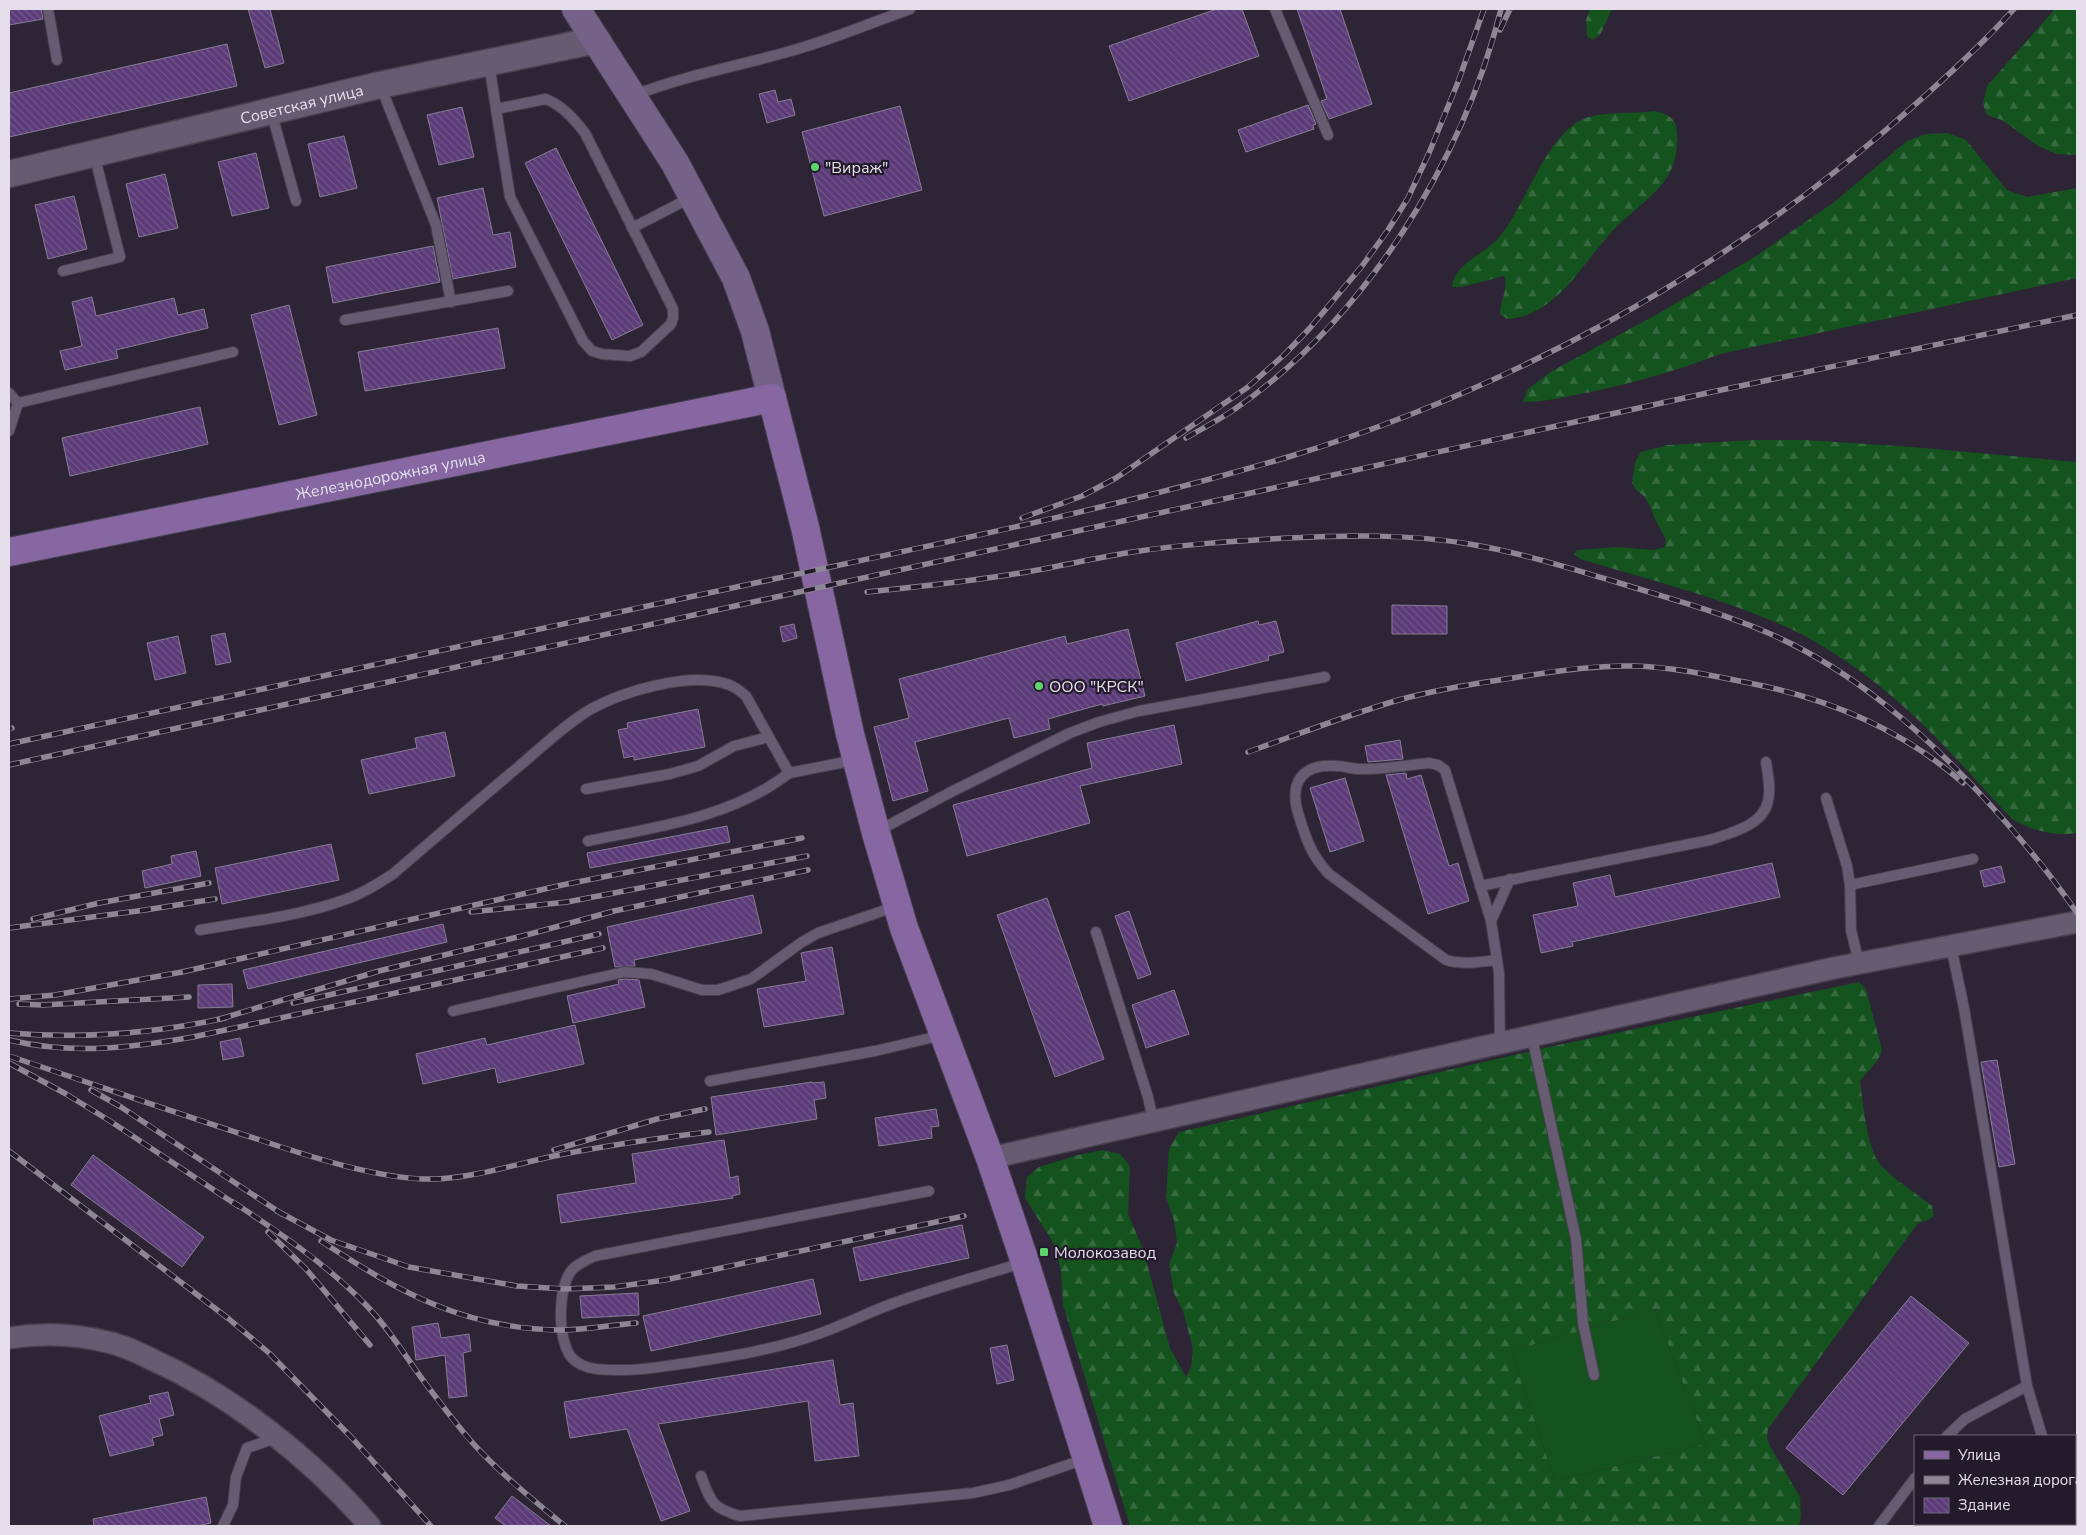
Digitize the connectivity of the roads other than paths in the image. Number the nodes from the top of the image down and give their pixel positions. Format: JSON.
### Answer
{"nodes":[{"id":1,"x":48,"y":9,"type":"edge"},
{"id":2,"x":576,"y":9,"type":"edge"},
{"id":3,"x":910,"y":9,"type":"edge"},
{"id":4,"x":1275,"y":9,"type":"edge"},
{"id":5,"x":596,"y":40,"type":"junction"},
{"id":6,"x":57,"y":60,"type":"dead end"},
{"id":7,"x":488,"y":62,"type":"junction"},
{"id":8,"x":380,"y":84,"type":"junction"},
{"id":9,"x":632,"y":96,"type":"junction"},
{"id":10,"x":496,"y":109,"type":"junction"},
{"id":11,"x":271,"y":110,"type":"junction"},
{"id":12,"x":1328,"y":134,"type":"dead end"},
{"id":13,"x":94,"y":154,"type":"junction"},
{"id":14,"x":9,"y":174,"type":"edge"},
{"id":15,"x":693,"y":196,"type":"junction"},
{"id":16,"x":296,"y":201,"type":"dead end"},
{"id":17,"x":632,"y":228,"type":"junction"},
{"id":18,"x":62,"y":270,"type":"dead end"},
{"id":19,"x":508,"y":291,"type":"dead end"},
{"id":20,"x":451,"y":302,"type":"junction"},
{"id":21,"x":345,"y":320,"type":"dead end"},
{"id":22,"x":233,"y":352,"type":"dead end"},
{"id":23,"x":9,"y":392,"type":"edge"},
{"id":24,"x":772,"y":398,"type":"junction"},
{"id":25,"x":18,"y":403,"type":"junction"},
{"id":26,"x":9,"y":431,"type":"edge"},
{"id":27,"x":9,"y":552,"type":"edge"},
{"id":28,"x":1325,"y":677,"type":"dead end"},
{"id":29,"x":769,"y":737,"type":"junction"},
{"id":30,"x":856,"y":759,"type":"junction"},
{"id":31,"x":1766,"y":762,"type":"dead end"},
{"id":32,"x":789,"y":772,"type":"junction"},
{"id":33,"x":586,"y":789,"type":"dead end"},
{"id":34,"x":1826,"y":798,"type":"dead end"},
{"id":35,"x":876,"y":833,"type":"junction"},
{"id":36,"x":588,"y":841,"type":"dead end"},
{"id":37,"x":1973,"y":860,"type":"dead end"},
{"id":38,"x":1510,"y":879,"type":"junction"},
{"id":39,"x":1850,"y":885,"type":"junction"},
{"id":40,"x":1480,"y":886,"type":"junction"},
{"id":41,"x":898,"y":906,"type":"junction"},
{"id":42,"x":1491,"y":921,"type":"junction"},
{"id":43,"x":2077,"y":922,"type":"edge"},
{"id":44,"x":200,"y":930,"type":"dead end"},
{"id":45,"x":1096,"y":932,"type":"dead end"},
{"id":46,"x":1951,"y":946,"type":"junction"},
{"id":47,"x":1497,"y":960,"type":"junction"},
{"id":48,"x":1859,"y":963,"type":"junction"},
{"id":49,"x":453,"y":1011,"type":"dead end"},
{"id":50,"x":944,"y":1034,"type":"junction"},
{"id":51,"x":1532,"y":1037,"type":"junction"},
{"id":52,"x":1500,"y":1044,"type":"junction"},
{"id":53,"x":710,"y":1081,"type":"dead end"},
{"id":54,"x":1153,"y":1120,"type":"junction"},
{"id":55,"x":990,"y":1158,"type":"junction"},
{"id":56,"x":929,"y":1191,"type":"dead end"},
{"id":57,"x":1025,"y":1262,"type":"junction"},
{"id":58,"x":9,"y":1338,"type":"edge"},
{"id":59,"x":1594,"y":1375,"type":"dead end"},
{"id":60,"x":2027,"y":1386,"type":"junction"},
{"id":61,"x":1948,"y":1435,"type":"edge"},
{"id":62,"x":2042,"y":1435,"type":"edge"},
{"id":63,"x":276,"y":1438,"type":"junction"},
{"id":64,"x":1086,"y":1458,"type":"junction"},
{"id":65,"x":701,"y":1476,"type":"dead end"},
{"id":66,"x":1914,"y":1479,"type":"edge"},
{"id":67,"x":223,"y":1526,"type":"edge"},
{"id":68,"x":370,"y":1526,"type":"edge"},
{"id":69,"x":1108,"y":1526,"type":"edge"},
{"id":70,"x":1878,"y":1526,"type":"edge"}],
"edges":[{"from":1,"to":6,"type":"lane"},
{"from":2,"to":5,"type":"main road"},
{"from":3,"to":9,"type":"lane"},
{"from":4,"to":12,"type":"lane"},
{"from":5,"to":7,"type":"street","name":"Советская улица"},
{"from":5,"to":9,"type":"main road"},
{"from":7,"to":8,"type":"street","name":"Советская улица"},
{"from":7,"to":10,"type":"lane"},
{"from":8,"to":11,"type":"street","name":"Советская улица"},
{"from":8,"to":20,"type":"lane"},
{"from":9,"to":15,"type":"main road"},
{"from":10,"to":17,"type":"lane"},
{"from":10,"to":17,"type":"lane"},
{"from":11,"to":13,"type":"street","name":"Советская улица"},
{"from":11,"to":16,"type":"lane"},
{"from":13,"to":14,"type":"street","name":"Советская улица"},
{"from":13,"to":18,"type":"lane"},
{"from":15,"to":17,"type":"lane"},
{"from":15,"to":24,"type":"main road"},
{"from":19,"to":20,"type":"lane"},
{"from":20,"to":21,"type":"lane"},
{"from":22,"to":25,"type":"lane"},
{"from":23,"to":25,"type":"lane"},
{"from":24,"to":27,"type":"main road","name":"Железнодорожная улица"},
{"from":24,"to":30,"type":"main road"},
{"from":25,"to":26,"type":"lane"},
{"from":28,"to":35,"type":"lane"},
{"from":29,"to":32,"type":"lane"},
{"from":29,"to":33,"type":"lane"},
{"from":29,"to":44,"type":"lane"},
{"from":30,"to":32,"type":"lane"},
{"from":30,"to":35,"type":"main road"},
{"from":31,"to":38,"type":"lane"},
{"from":32,"to":36,"type":"lane"},
{"from":34,"to":39,"type":"lane"},
{"from":35,"to":41,"type":"main road"},
{"from":37,"to":39,"type":"lane"},
{"from":38,"to":40,"type":"lane"},
{"from":38,"to":42,"type":"lane"},
{"from":39,"to":48,"type":"lane"},
{"from":40,"to":42,"type":"lane"},
{"from":40,"to":47,"type":"lane"},
{"from":41,"to":49,"type":"lane"},
{"from":41,"to":50,"type":"main road"},
{"from":42,"to":47,"type":"lane"},
{"from":43,"to":46,"type":"street"},
{"from":45,"to":54,"type":"lane"},
{"from":46,"to":48,"type":"street"},
{"from":46,"to":60,"type":"lane"},
{"from":47,"to":52,"type":"lane"},
{"from":48,"to":51,"type":"street"},
{"from":50,"to":53,"type":"lane"},
{"from":50,"to":55,"type":"main road"},
{"from":51,"to":52,"type":"street"},
{"from":51,"to":59,"type":"lane"},
{"from":52,"to":54,"type":"street"},
{"from":54,"to":55,"type":"street"},
{"from":55,"to":57,"type":"main road"},
{"from":56,"to":57,"type":"lane"},
{"from":57,"to":64,"type":"main road"},
{"from":58,"to":63,"type":"street"},
{"from":60,"to":61,"type":"lane"},
{"from":60,"to":62,"type":"lane"},
{"from":63,"to":67,"type":"lane"},
{"from":63,"to":68,"type":"street"},
{"from":64,"to":65,"type":"lane"},
{"from":64,"to":69,"type":"main road"},
{"from":66,"to":70,"type":"lane"}]}
